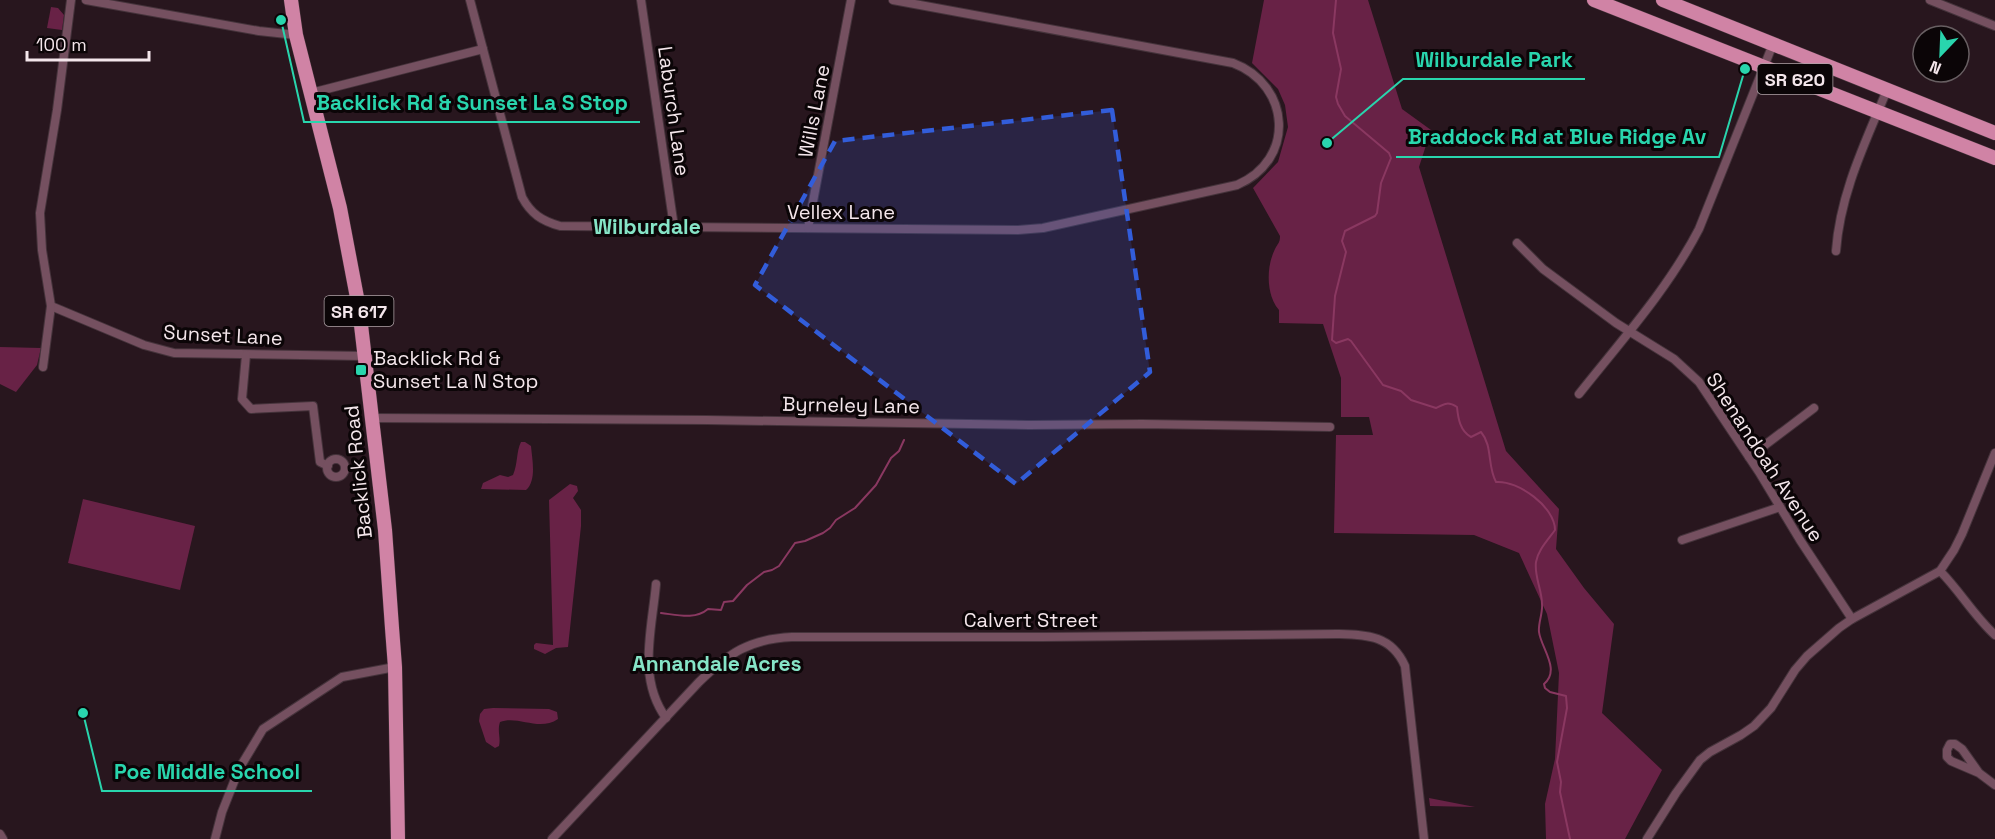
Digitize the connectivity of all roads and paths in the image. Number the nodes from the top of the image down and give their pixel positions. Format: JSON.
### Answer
{"nodes":[{"id":1,"x":71,"y":0,"type":"edge"},
{"id":2,"x":86,"y":0,"type":"edge"},
{"id":3,"x":291,"y":0,"type":"edge"},
{"id":4,"x":470,"y":0,"type":"edge"},
{"id":5,"x":640,"y":0,"type":"edge"},
{"id":6,"x":851,"y":0,"type":"edge"},
{"id":7,"x":893,"y":0,"type":"edge"},
{"id":8,"x":1594,"y":0,"type":"edge"},
{"id":9,"x":1663,"y":0,"type":"edge"},
{"id":10,"x":1930,"y":0,"type":"edge"},
{"id":11,"x":1995,"y":26,"type":"edge"},
{"id":12,"x":296,"y":35,"type":"junction"},
{"id":13,"x":1773,"y":45,"type":"junction"},
{"id":14,"x":483,"y":49,"type":"junction"},
{"id":15,"x":1764,"y":66,"type":"junction"},
{"id":16,"x":1887,"y":90,"type":"junction"},
{"id":17,"x":311,"y":93,"type":"junction"},
{"id":18,"x":1878,"y":112,"type":"junction"},
{"id":19,"x":1995,"y":133,"type":"edge"},
{"id":20,"x":1995,"y":158,"type":"edge"},
{"id":21,"x":674,"y":227,"type":"junction"},
{"id":22,"x":808,"y":228,"type":"junction"},
{"id":23,"x":1517,"y":243,"type":"dead end"},
{"id":24,"x":1836,"y":251,"type":"dead end"},
{"id":25,"x":51,"y":306,"type":"junction"},
{"id":26,"x":1629,"y":331,"type":"junction"},
{"id":27,"x":246,"y":355,"type":"junction"},
{"id":28,"x":364,"y":356,"type":"junction"},
{"id":29,"x":43,"y":367,"type":"dead end"},
{"id":30,"x":1579,"y":394,"type":"dead end"},
{"id":31,"x":1814,"y":408,"type":"dead end"},
{"id":32,"x":372,"y":418,"type":"junction"},
{"id":33,"x":1330,"y":427,"type":"dead end"},
{"id":34,"x":1995,"y":453,"type":"edge"},
{"id":35,"x":1749,"y":457,"type":"junction"},
{"id":36,"x":328,"y":466,"type":"dead end"},
{"id":37,"x":1780,"y":507,"type":"junction"},
{"id":38,"x":1682,"y":540,"type":"dead end"},
{"id":39,"x":1940,"y":571,"type":"junction"},
{"id":40,"x":656,"y":584,"type":"dead end"},
{"id":41,"x":1852,"y":619,"type":"junction"},
{"id":42,"x":1995,"y":635,"type":"edge"},
{"id":43,"x":395,"y":667,"type":"junction"},
{"id":44,"x":666,"y":718,"type":"junction"},
{"id":45,"x":1979,"y":773,"type":"dead end"},
{"id":46,"x":1995,"y":785,"type":"edge"},
{"id":47,"x":0,"y":834,"type":"edge"},
{"id":48,"x":3,"y":839,"type":"edge"},
{"id":49,"x":215,"y":839,"type":"edge"},
{"id":50,"x":398,"y":839,"type":"edge"},
{"id":51,"x":552,"y":839,"type":"edge"},
{"id":52,"x":1424,"y":839,"type":"edge"},
{"id":53,"x":1647,"y":839,"type":"edge"}],
"edges":[{"from":1,"to":25,"type":"street"},
{"from":2,"to":12,"type":"street"},
{"from":3,"to":12,"type":"main road","name":"Backlick Road","number":"SR 617"},
{"from":4,"to":14,"type":"street","name":"Vellex Lane"},
{"from":5,"to":21,"type":"street","name":"Laburch Lane"},
{"from":6,"to":22,"type":"street","name":"Wills Lane"},
{"from":7,"to":22,"type":"street","name":"Vellex Lane"},
{"from":8,"to":15,"type":"main road","number":"SR 620"},
{"from":9,"to":13,"type":"main road","number":"SR 620"},
{"from":10,"to":11,"type":"street"},
{"from":12,"to":17,"type":"main road","name":"Backlick Road","number":"SR 617"},
{"from":13,"to":15,"type":"street"},
{"from":13,"to":16,"type":"main road","number":"SR 620"},
{"from":14,"to":17,"type":"street"},
{"from":14,"to":21,"type":"street","name":"Vellex Lane"},
{"from":15,"to":18,"type":"main road","number":"SR 620"},
{"from":15,"to":26,"type":"street"},
{"from":16,"to":18,"type":"street"},
{"from":16,"to":19,"type":"main road","number":"SR 620"},
{"from":17,"to":28,"type":"main road","name":"Backlick Road","number":"SR 617"},
{"from":18,"to":20,"type":"main road","number":"SR 620"},
{"from":18,"to":24,"type":"street"},
{"from":21,"to":22,"type":"street","name":"Vellex Lane"},
{"from":23,"to":26,"type":"street","name":"Shenandoah Avenue"},
{"from":25,"to":27,"type":"street","name":"Sunset Lane"},
{"from":25,"to":29,"type":"street"},
{"from":26,"to":30,"type":"street"},
{"from":26,"to":35,"type":"street","name":"Shenandoah Avenue"},
{"from":27,"to":28,"type":"street","name":"Sunset Lane"},
{"from":27,"to":36,"type":"street"},
{"from":28,"to":32,"type":"main road","name":"Backlick Road","number":"SR 617"},
{"from":31,"to":35,"type":"street"},
{"from":32,"to":33,"type":"street","name":"Byrneley Lane"},
{"from":32,"to":43,"type":"main road","name":"Backlick Road","number":"SR 617"},
{"from":34,"to":39,"type":"street"},
{"from":35,"to":37,"type":"street","name":"Shenandoah Avenue"},
{"from":37,"to":38,"type":"street"},
{"from":37,"to":41,"type":"street","name":"Shenandoah Avenue"},
{"from":39,"to":41,"type":"street"},
{"from":39,"to":42,"type":"street"},
{"from":40,"to":44,"type":"street"},
{"from":41,"to":53,"type":"street"},
{"from":43,"to":49,"type":"street"},
{"from":43,"to":50,"type":"main road","name":"Backlick Road","number":"SR 617"},
{"from":44,"to":51,"type":"street","name":"Calvert Street"},
{"from":44,"to":52,"type":"street","name":"Calvert Street"},
{"from":45,"to":46,"type":"street"},
{"from":47,"to":48,"type":"street"}]}
